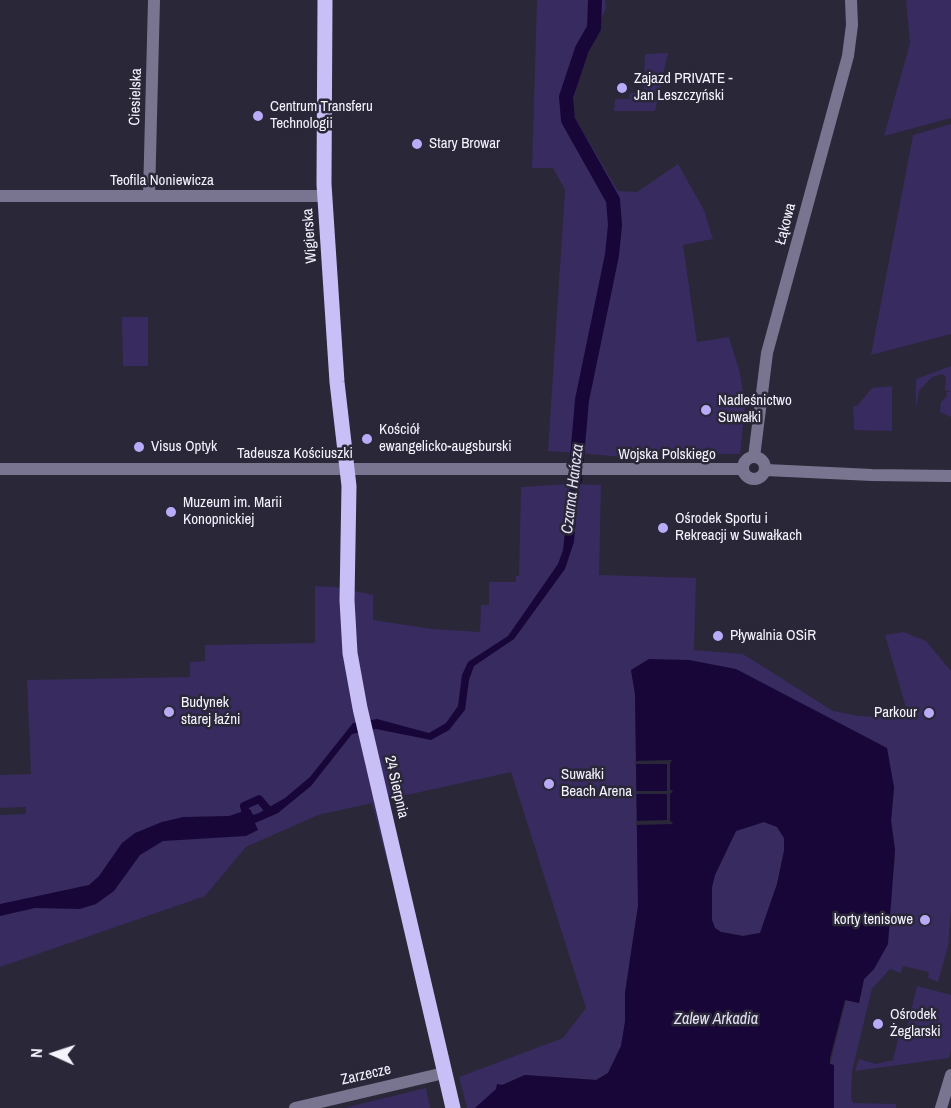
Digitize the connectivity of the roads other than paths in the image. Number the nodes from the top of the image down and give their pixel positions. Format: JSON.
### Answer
{"nodes":[{"id":1,"x":154,"y":0,"type":"edge"},
{"id":2,"x":325,"y":0,"type":"edge"},
{"id":3,"x":851,"y":0,"type":"edge"},
{"id":4,"x":0,"y":196,"type":"edge"},
{"id":5,"x":148,"y":196,"type":"junction"},
{"id":6,"x":325,"y":196,"type":"junction"},
{"id":7,"x":754,"y":457,"type":"junction"},
{"id":8,"x":0,"y":469,"type":"edge"},
{"id":9,"x":346,"y":469,"type":"junction"},
{"id":10,"x":743,"y":469,"type":"junction"},
{"id":11,"x":951,"y":469,"type":"edge"},
{"id":12,"x":591,"y":470,"type":"joint"},
{"id":13,"x":765,"y":470,"type":"junction"},
{"id":14,"x":827,"y":472,"type":"junction"},
{"id":15,"x":951,"y":476,"type":"edge"},
{"id":16,"x":444,"y":1073,"type":"junction"},
{"id":17,"x":951,"y":1075,"type":"edge"},
{"id":18,"x":295,"y":1108,"type":"edge"},
{"id":19,"x":453,"y":1108,"type":"edge"},
{"id":20,"x":941,"y":1108,"type":"edge"}],
"edges":[{"from":1,"to":5,"type":"street","name":"Ciesielska"},
{"from":2,"to":6,"type":"main road","name":"Wigierska"},
{"from":3,"to":7,"type":"street","name":"Łąkowa"},
{"from":4,"to":5,"type":"street","name":"Teofila Noniewicza"},
{"from":5,"to":6,"type":"street","name":"Teofila Noniewicza"},
{"from":6,"to":9,"type":"main road","name":"Wigierska"},
{"from":7,"to":10,"type":"street"},
{"from":7,"to":13,"type":"street"},
{"from":8,"to":9,"type":"street","name":"Tadeusza Kościuszki"},
{"from":9,"to":12,"type":"street","name":"Tadeusza Kościuszki"},
{"from":9,"to":16,"type":"main road","name":"24 Sierpnia"},
{"from":10,"to":12,"type":"street","name":"Wojska Polskiego"},
{"from":10,"to":13,"type":"street"},
{"from":11,"to":14,"type":"street"},
{"from":13,"to":14,"type":"street"},
{"from":14,"to":15,"type":"street"},
{"from":16,"to":18,"type":"street","name":"Zarzecze"},
{"from":16,"to":19,"type":"main road","name":"24 Sierpnia"},
{"from":17,"to":20,"type":"street"}]}
